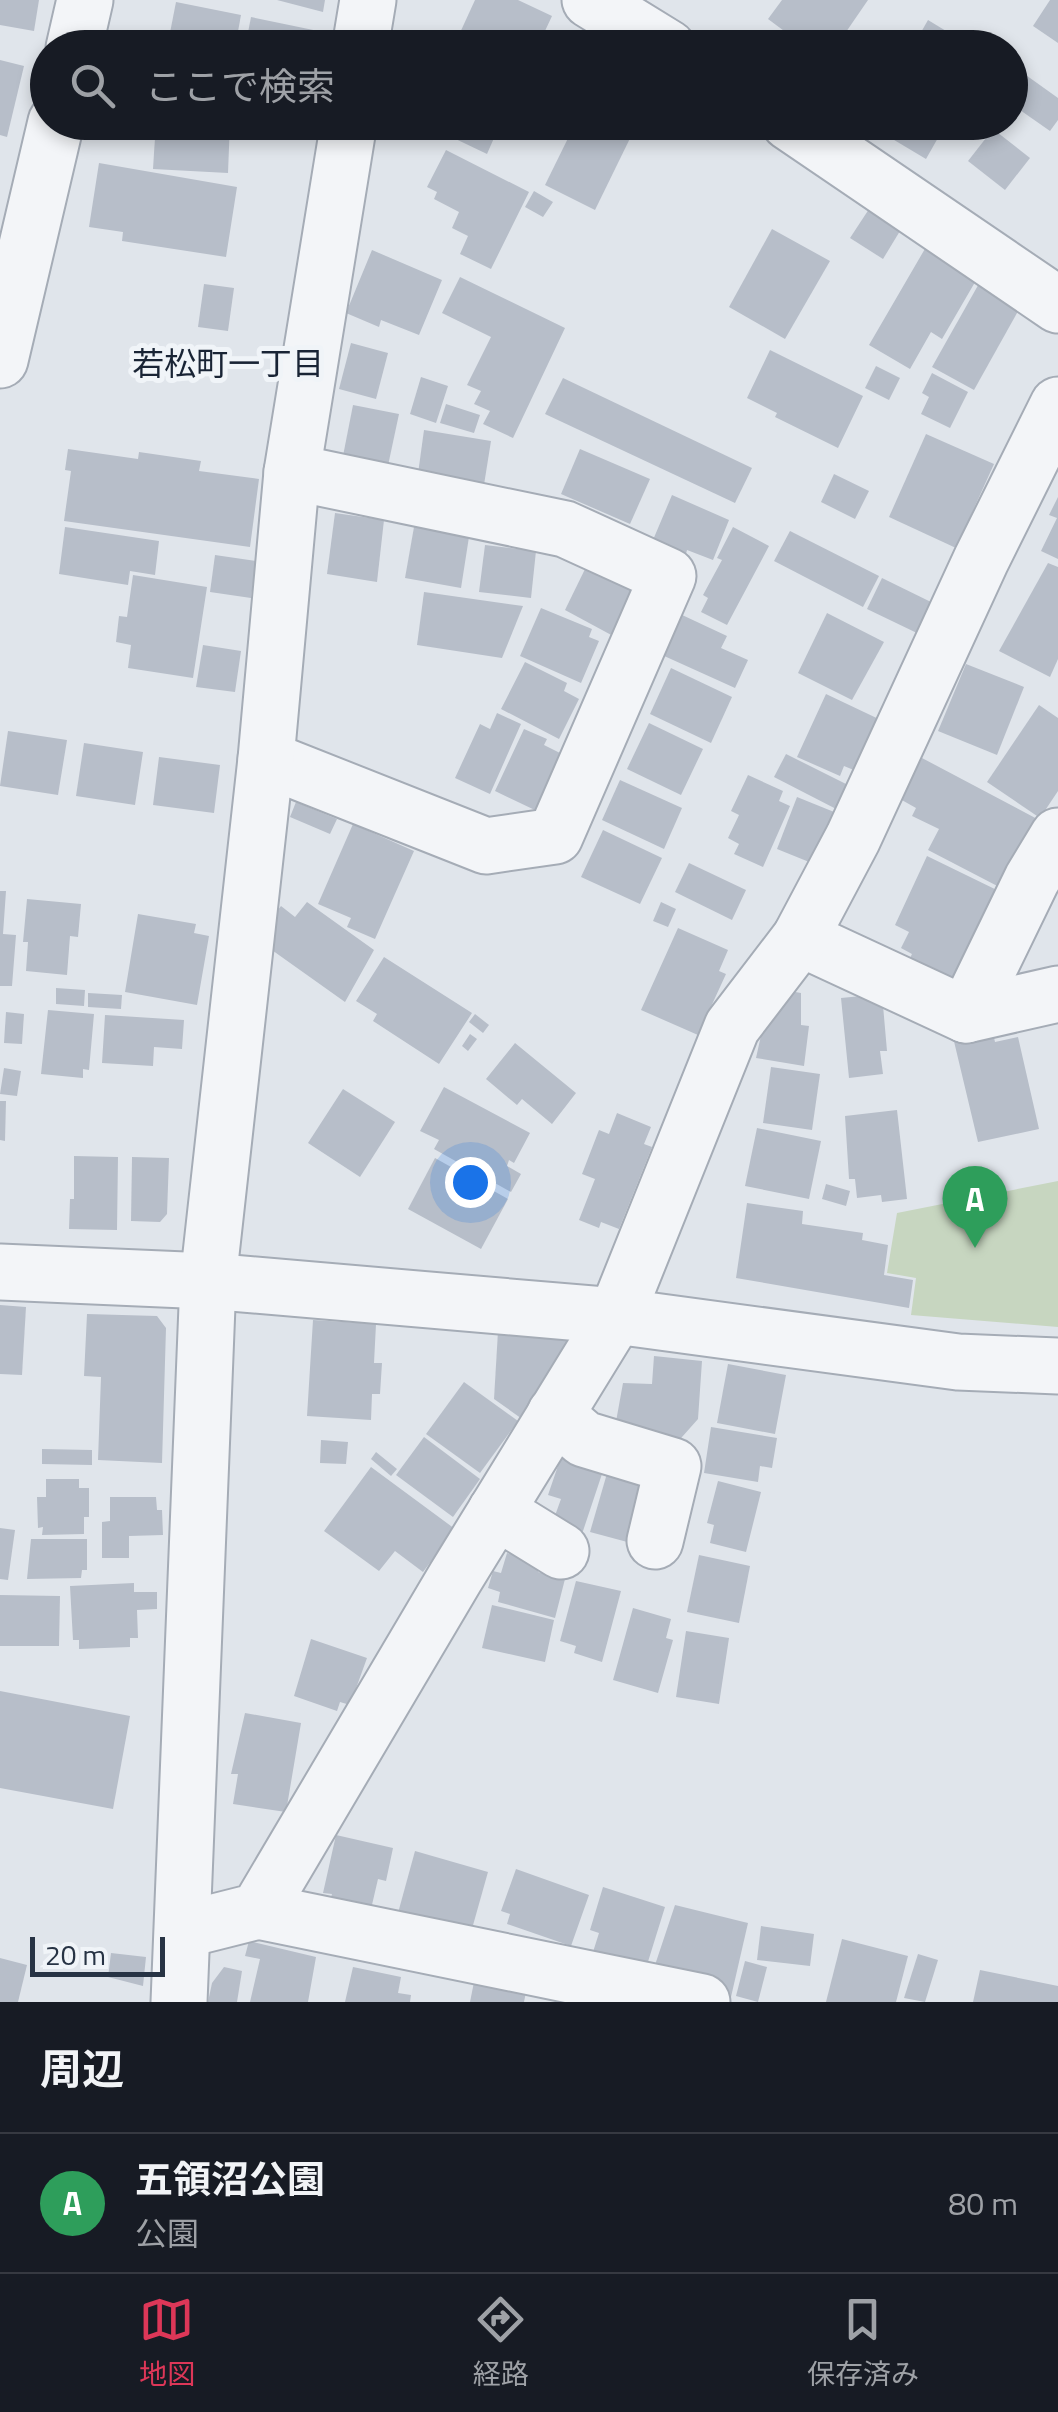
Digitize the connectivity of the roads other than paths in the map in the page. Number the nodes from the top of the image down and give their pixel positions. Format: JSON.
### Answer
{"nodes":[{"id":1,"x":85,"y":0,"type":"edge"},
{"id":2,"x":368,"y":0,"type":"edge"},
{"id":3,"x":590,"y":0,"type":"edge"},
{"id":4,"x":78,"y":30,"type":"edge"},
{"id":5,"x":363,"y":30,"type":"edge"},
{"id":6,"x":639,"y":30,"type":"edge"},
{"id":7,"x":52,"y":140,"type":"edge"},
{"id":8,"x":345,"y":140,"type":"edge"},
{"id":9,"x":815,"y":140,"type":"edge"},
{"id":10,"x":1058,"y":305,"type":"edge"},
{"id":11,"x":0,"y":360,"type":"edge"},
{"id":12,"x":1058,"y":404,"type":"edge"},
{"id":13,"x":292,"y":472,"type":"junction"},
{"id":14,"x":266,"y":759,"type":"junction"},
{"id":15,"x":1058,"y":836,"type":"edge"},
{"id":16,"x":800,"y":938,"type":"junction"},
{"id":17,"x":1058,"y":994,"type":"edge"},
{"id":18,"x":966,"y":1015,"type":"junction"},
{"id":19,"x":0,"y":1272,"type":"edge"},
{"id":20,"x":208,"y":1281,"type":"junction"},
{"id":21,"x":616,"y":1316,"type":"junction"},
{"id":22,"x":1058,"y":1366,"type":"edge"},
{"id":23,"x":555,"y":1414,"type":"junction"},
{"id":24,"x":496,"y":1510,"type":"junction"},
{"id":25,"x":655,"y":1541,"type":"dead end"},
{"id":26,"x":561,"y":1551,"type":"dead end"},
{"id":27,"x":258,"y":1911,"type":"junction"},
{"id":28,"x":183,"y":1930,"type":"junction"},
{"id":29,"x":179,"y":2002,"type":"edge"},
{"id":30,"x":702,"y":2002,"type":"edge"}],
"edges":[{"from":1,"to":4,"type":"street"},
{"from":2,"to":5,"type":"street"},
{"from":3,"to":6,"type":"street"},
{"from":7,"to":11,"type":"street"},
{"from":8,"to":13,"type":"street"},
{"from":9,"to":10,"type":"street"},
{"from":12,"to":16,"type":"street"},
{"from":13,"to":14,"type":"street"},
{"from":13,"to":14,"type":"street"},
{"from":14,"to":20,"type":"street"},
{"from":15,"to":18,"type":"street"},
{"from":16,"to":18,"type":"street"},
{"from":16,"to":21,"type":"street"},
{"from":17,"to":18,"type":"street"},
{"from":19,"to":20,"type":"street"},
{"from":20,"to":21,"type":"street"},
{"from":20,"to":28,"type":"street"},
{"from":21,"to":22,"type":"street"},
{"from":21,"to":23,"type":"street"},
{"from":23,"to":24,"type":"street"},
{"from":23,"to":25,"type":"street"},
{"from":24,"to":26,"type":"street"},
{"from":24,"to":27,"type":"street"},
{"from":27,"to":28,"type":"street"},
{"from":27,"to":30,"type":"street"},
{"from":28,"to":29,"type":"street"}]}
